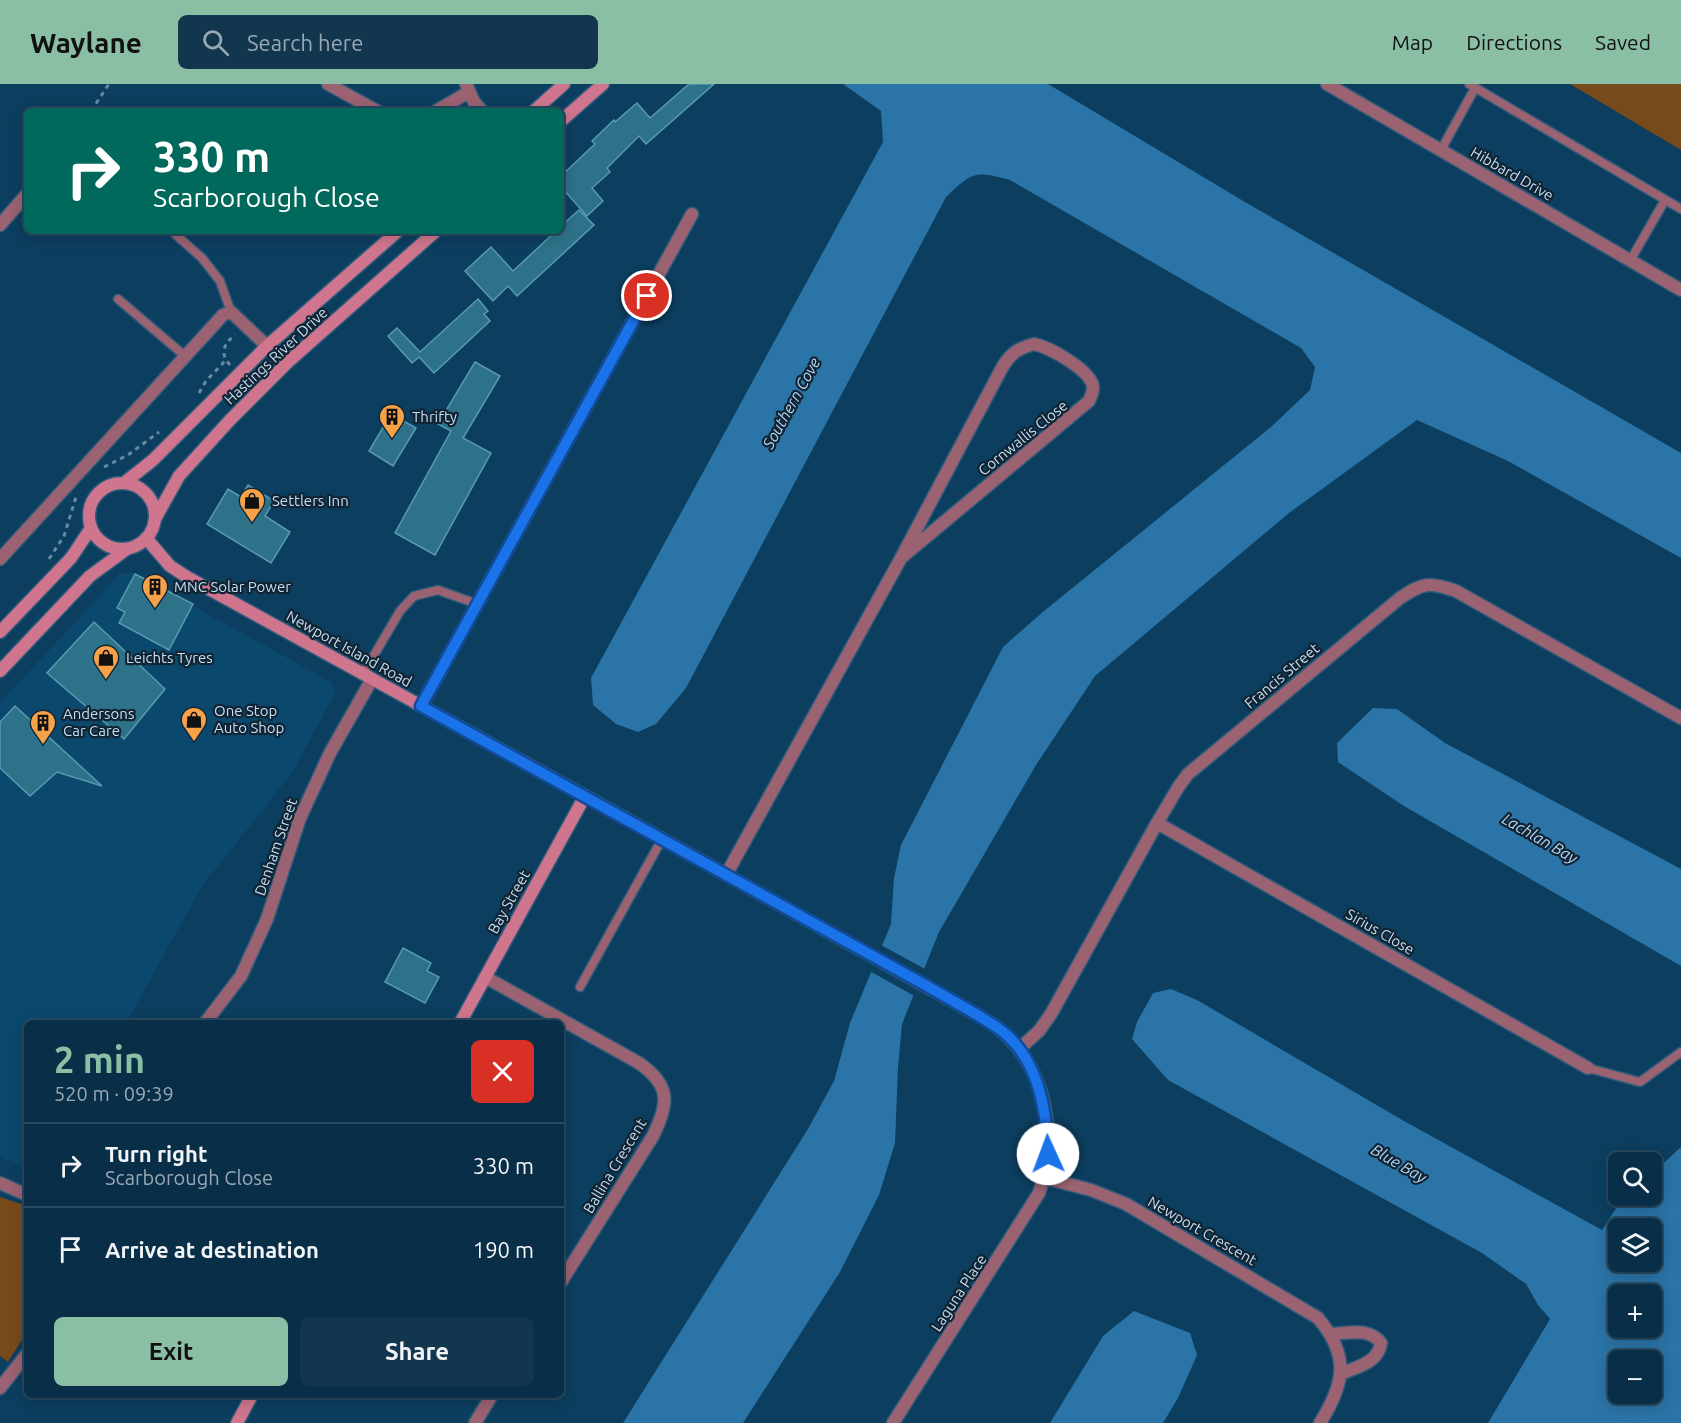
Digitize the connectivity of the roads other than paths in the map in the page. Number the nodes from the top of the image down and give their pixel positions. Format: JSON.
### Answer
{"nodes":[{"id":1,"x":328,"y":84,"type":"edge"},
{"id":2,"x":564,"y":84,"type":"edge"},
{"id":3,"x":603,"y":84,"type":"edge"},
{"id":4,"x":1327,"y":84,"type":"edge"},
{"id":5,"x":1472,"y":86,"type":"edge"},
{"id":6,"x":467,"y":88,"type":"edge"},
{"id":7,"x":372,"y":108,"type":"edge"},
{"id":8,"x":440,"y":108,"type":"edge"},
{"id":9,"x":480,"y":108,"type":"edge"},
{"id":10,"x":537,"y":108,"type":"edge"},
{"id":11,"x":564,"y":118,"type":"edge"},
{"id":12,"x":1441,"y":150,"type":"junction"},
{"id":13,"x":24,"y":197,"type":"edge"},
{"id":14,"x":1665,"y":200,"type":"junction"},
{"id":15,"x":1681,"y":209,"type":"edge"},
{"id":16,"x":692,"y":214,"type":"dead end"},
{"id":17,"x":0,"y":225,"type":"edge"},
{"id":18,"x":176,"y":234,"type":"dead end"},
{"id":19,"x":395,"y":234,"type":"edge"},
{"id":20,"x":433,"y":234,"type":"edge"},
{"id":21,"x":1630,"y":261,"type":"junction"},
{"id":22,"x":1681,"y":290,"type":"edge"},
{"id":23,"x":118,"y":299,"type":"dead end"},
{"id":24,"x":231,"y":312,"type":"junction"},
{"id":25,"x":267,"y":346,"type":"junction"},
{"id":26,"x":185,"y":356,"type":"junction"},
{"id":27,"x":124,"y":483,"type":"junction"},
{"id":28,"x":155,"y":519,"type":"junction"},
{"id":29,"x":91,"y":528,"type":"junction"},
{"id":30,"x":146,"y":538,"type":"junction"},
{"id":31,"x":127,"y":549,"type":"junction"},
{"id":32,"x":901,"y":558,"type":"junction"},
{"id":33,"x":0,"y":559,"type":"edge"},
{"id":34,"x":477,"y":604,"type":"junction"},
{"id":35,"x":0,"y":632,"type":"edge"},
{"id":36,"x":0,"y":672,"type":"edge"},
{"id":37,"x":368,"y":676,"type":"junction"},
{"id":38,"x":421,"y":706,"type":"junction"},
{"id":39,"x":1681,"y":718,"type":"edge"},
{"id":40,"x":585,"y":796,"type":"junction"},
{"id":41,"x":1157,"y":823,"type":"junction"},
{"id":42,"x":662,"y":839,"type":"junction"},
{"id":43,"x":726,"y":875,"type":"junction"},
{"id":44,"x":485,"y":978,"type":"junction"},
{"id":45,"x":580,"y":987,"type":"dead end"},
{"id":46,"x":207,"y":1020,"type":"edge"},
{"id":47,"x":462,"y":1020,"type":"edge"},
{"id":48,"x":562,"y":1020,"type":"edge"},
{"id":49,"x":564,"y":1021,"type":"edge"},
{"id":50,"x":1019,"y":1049,"type":"junction"},
{"id":51,"x":1681,"y":1052,"type":"edge"},
{"id":52,"x":1588,"y":1068,"type":"joint"},
{"id":53,"x":1045,"y":1178,"type":"junction"},
{"id":54,"x":0,"y":1183,"type":"edge"},
{"id":55,"x":24,"y":1194,"type":"edge"},
{"id":56,"x":564,"y":1277,"type":"edge"},
{"id":57,"x":1331,"y":1334,"type":"junction"},
{"id":58,"x":24,"y":1357,"type":"edge"},
{"id":59,"x":1341,"y":1374,"type":"junction"},
{"id":60,"x":3,"y":1380,"type":"edge"},
{"id":61,"x":250,"y":1398,"type":"edge"},
{"id":62,"x":490,"y":1398,"type":"edge"},
{"id":63,"x":237,"y":1423,"type":"edge"},
{"id":64,"x":475,"y":1423,"type":"edge"},
{"id":65,"x":893,"y":1423,"type":"edge"},
{"id":66,"x":1320,"y":1423,"type":"edge"}],
"edges":[{"from":1,"to":7,"type":"street"},
{"from":2,"to":10,"type":"main road"},
{"from":3,"to":11,"type":"main road"},
{"from":4,"to":12,"type":"street","name":"Hibbard Drive"},
{"from":5,"to":12,"type":"lane"},
{"from":5,"to":14,"type":"lane"},
{"from":6,"to":8,"type":"street"},
{"from":6,"to":9,"type":"street"},
{"from":12,"to":21,"type":"street","name":"Hibbard Drive"},
{"from":13,"to":17,"type":"street"},
{"from":14,"to":15,"type":"lane"},
{"from":14,"to":21,"type":"lane"},
{"from":16,"to":34,"type":"street"},
{"from":18,"to":24,"type":"lane"},
{"from":19,"to":25,"type":"main road","name":"Hastings River Drive"},
{"from":20,"to":28,"type":"main road","name":"Hastings River Drive"},
{"from":21,"to":22,"type":"street","name":"Hibbard Drive"},
{"from":23,"to":26,"type":"lane"},
{"from":24,"to":25,"type":"street","name":"Hastings River Drive"},
{"from":24,"to":26,"type":"street"},
{"from":25,"to":27,"type":"main road","name":"Hastings River Drive"},
{"from":26,"to":33,"type":"street"},
{"from":27,"to":28,"type":"main road"},
{"from":27,"to":29,"type":"main road"},
{"from":28,"to":30,"type":"main road"},
{"from":29,"to":31,"type":"main road"},
{"from":29,"to":35,"type":"main road"},
{"from":30,"to":31,"type":"main road"},
{"from":30,"to":37,"type":"main road","name":"Newport Island Road"},
{"from":31,"to":36,"type":"main road"},
{"from":32,"to":32,"type":"street","name":"Cornwallis Close"},
{"from":32,"to":43,"type":"street","name":"Cornwallis Close"},
{"from":34,"to":37,"type":"lane"},
{"from":34,"to":38,"type":"street"},
{"from":37,"to":38,"type":"main road","name":"Newport Island Road"},
{"from":37,"to":46,"type":"street","name":"Denham Street"},
{"from":38,"to":40,"type":"main road","name":"Newport Island Road"},
{"from":39,"to":41,"type":"street","name":"Francis Street"},
{"from":40,"to":42,"type":"street","name":"Newport Island Road"},
{"from":40,"to":44,"type":"main road","name":"Bay Street"},
{"from":41,"to":50,"type":"street","name":"Francis Street"},
{"from":41,"to":52,"type":"street","name":"Sirius Close"},
{"from":42,"to":43,"type":"street","name":"Newport Island Road"},
{"from":42,"to":45,"type":"lane"},
{"from":43,"to":50,"type":"street","name":"Newport Island Road"},
{"from":44,"to":47,"type":"main road","name":"Bay Street"},
{"from":44,"to":48,"type":"street","name":"Ballina Crescent"},
{"from":49,"to":56,"type":"street","name":"Ballina Crescent"},
{"from":50,"to":53,"type":"street","name":"Newport Island Road"},
{"from":51,"to":52,"type":"lane"},
{"from":53,"to":57,"type":"street","name":"Newport Crescent"},
{"from":53,"to":65,"type":"street","name":"Laguna Place"},
{"from":54,"to":55,"type":"street"},
{"from":57,"to":59,"type":"street","name":"Newport Crescent"},
{"from":57,"to":59,"type":"street"},
{"from":58,"to":60,"type":"street"},
{"from":59,"to":66,"type":"street","name":"Newport Crescent"},
{"from":61,"to":63,"type":"main road"},
{"from":62,"to":64,"type":"street"}]}
